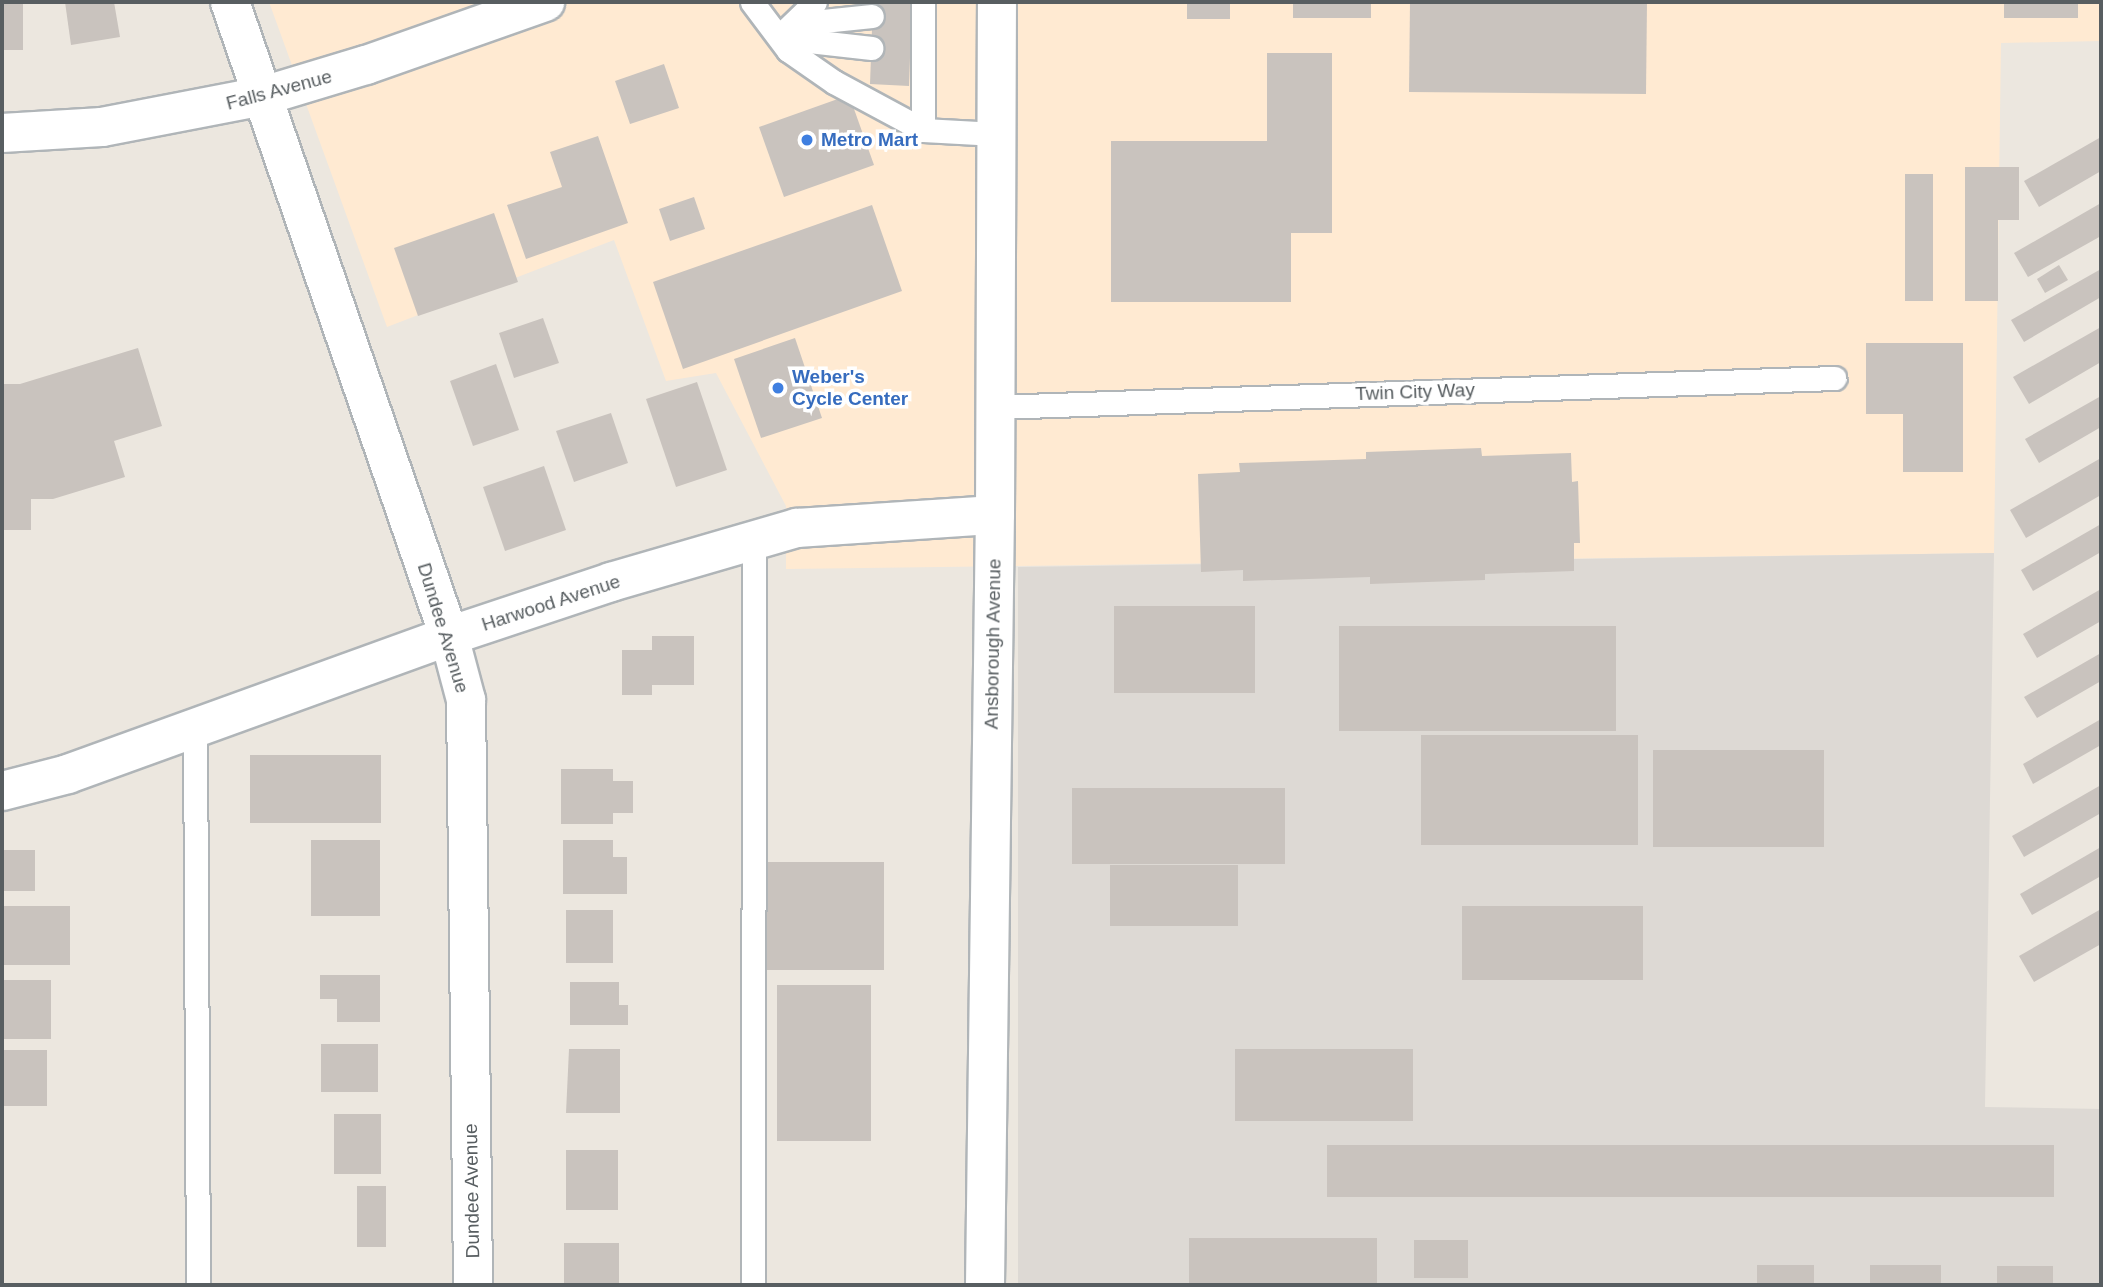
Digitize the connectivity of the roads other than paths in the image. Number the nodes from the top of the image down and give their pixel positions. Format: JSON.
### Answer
{"nodes":[{"id":1,"x":230,"y":2,"type":"edge"},
{"id":2,"x":545,"y":2,"type":"edge"},
{"id":3,"x":752,"y":2,"type":"edge"},
{"id":4,"x":815,"y":2,"type":"edge"},
{"id":5,"x":997,"y":2,"type":"edge"},
{"id":6,"x":919,"y":11,"type":"edge"},
{"id":7,"x":872,"y":16,"type":"dead end"},
{"id":8,"x":779,"y":37,"type":"junction"},
{"id":9,"x":871,"y":48,"type":"dead end"},
{"id":10,"x":262,"y":96,"type":"junction"},
{"id":11,"x":923,"y":130,"type":"junction"},
{"id":12,"x":2,"y":133,"type":"edge"},
{"id":13,"x":996,"y":134,"type":"junction"},
{"id":14,"x":1834,"y":378,"type":"dead end"},
{"id":15,"x":996,"y":407,"type":"junction"},
{"id":16,"x":995,"y":515,"type":"junction"},
{"id":17,"x":754,"y":541,"type":"junction"},
{"id":18,"x":449,"y":636,"type":"junction"},
{"id":19,"x":195,"y":728,"type":"junction"},
{"id":20,"x":2,"y":791,"type":"edge"},
{"id":21,"x":198,"y":1285,"type":"edge"},
{"id":22,"x":473,"y":1285,"type":"edge"},
{"id":23,"x":753,"y":1285,"type":"edge"},
{"id":24,"x":985,"y":1285,"type":"edge"}],
"edges":[{"from":1,"to":10,"type":"street","name":"Dundee Avenue"},
{"from":2,"to":10,"type":"street","name":"Falls Avenue"},
{"from":3,"to":8,"type":"lane"},
{"from":4,"to":8,"type":"lane"},
{"from":5,"to":13,"type":"street","name":"Ansborough Avenue"},
{"from":6,"to":11,"type":"lane"},
{"from":7,"to":8,"type":"lane"},
{"from":8,"to":9,"type":"lane"},
{"from":8,"to":11,"type":"lane"},
{"from":10,"to":12,"type":"street","name":"Falls Avenue"},
{"from":10,"to":18,"type":"street","name":"Dundee Avenue"},
{"from":11,"to":13,"type":"lane"},
{"from":13,"to":15,"type":"street","name":"Ansborough Avenue"},
{"from":14,"to":15,"type":"lane","name":"Twin City Way"},
{"from":15,"to":16,"type":"street","name":"Ansborough Avenue"},
{"from":16,"to":17,"type":"street","name":"Harwood Avenue"},
{"from":16,"to":24,"type":"street","name":"Ansborough Avenue"},
{"from":17,"to":18,"type":"street","name":"Harwood Avenue"},
{"from":17,"to":23,"type":"lane"},
{"from":18,"to":19,"type":"street","name":"Harwood Avenue"},
{"from":18,"to":22,"type":"street","name":"Dundee Avenue"},
{"from":19,"to":20,"type":"street","name":"Harwood Avenue"},
{"from":19,"to":21,"type":"lane"}]}
